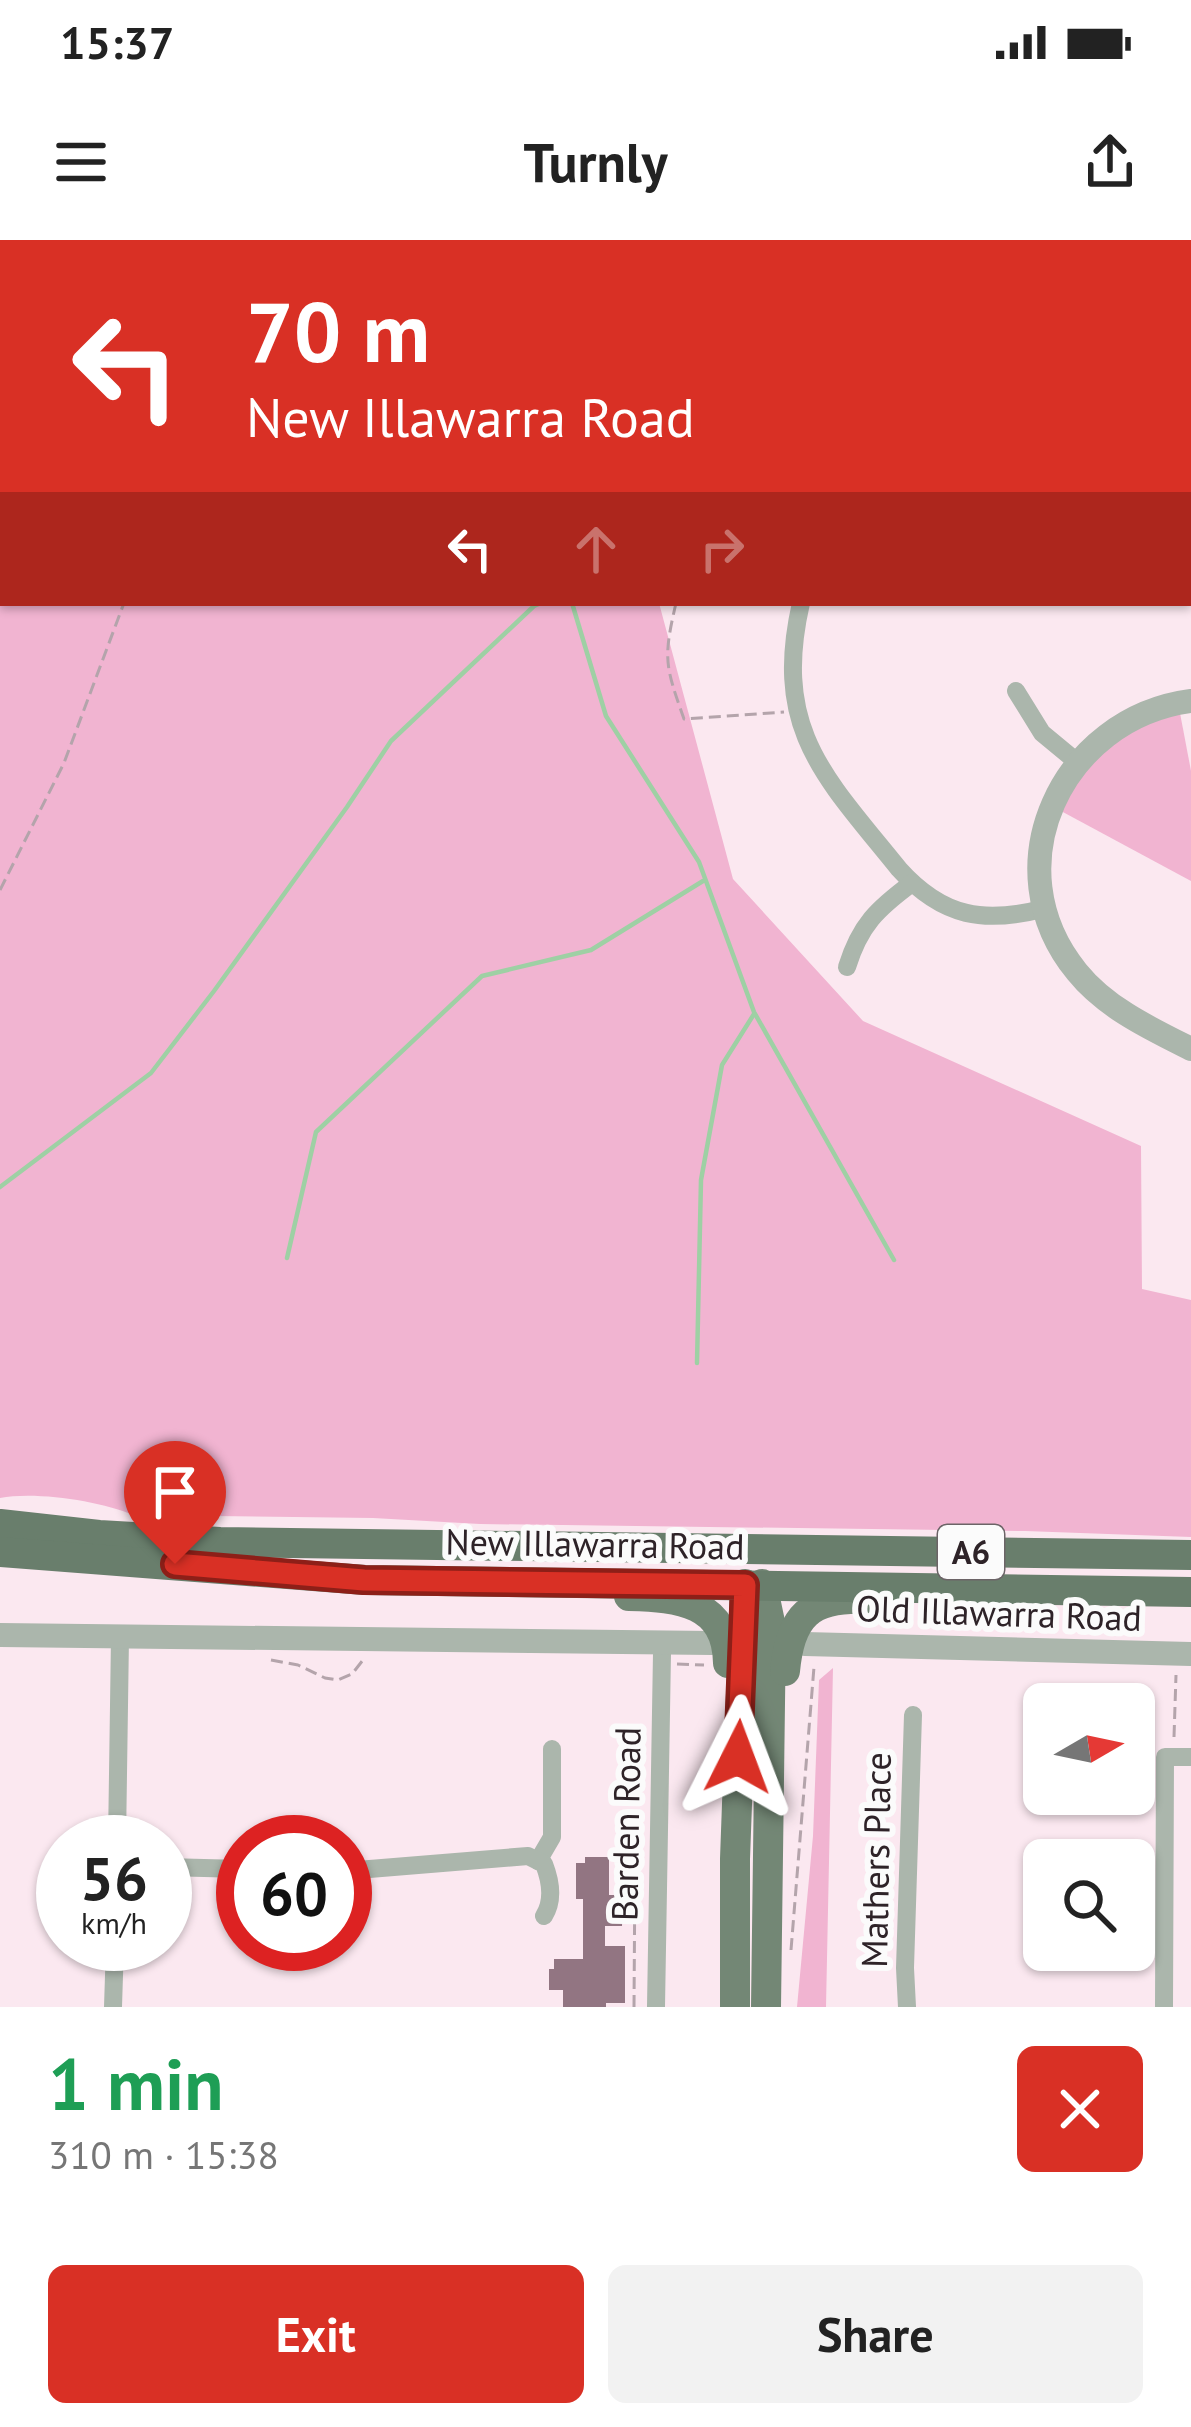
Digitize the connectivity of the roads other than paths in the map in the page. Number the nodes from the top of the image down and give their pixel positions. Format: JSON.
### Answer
{"nodes":[{"id":1,"x":800,"y":606,"type":"edge"},
{"id":2,"x":1016,"y":691,"type":"dead end"},
{"id":3,"x":1191,"y":701,"type":"edge"},
{"id":4,"x":1077,"y":762,"type":"junction"},
{"id":5,"x":912,"y":883,"type":"junction"},
{"id":6,"x":1046,"y":908,"type":"junction"},
{"id":7,"x":847,"y":967,"type":"dead end"},
{"id":8,"x":1191,"y":1049,"type":"edge"},
{"id":9,"x":0,"y":1524,"type":"edge"},
{"id":10,"x":749,"y":1549,"type":"junction"},
{"id":11,"x":0,"y":1552,"type":"edge"},
{"id":12,"x":1191,"y":1555,"type":"edge"},
{"id":13,"x":574,"y":1582,"type":"junction"},
{"id":14,"x":753,"y":1584,"type":"junction"},
{"id":15,"x":934,"y":1588,"type":"junction"},
{"id":16,"x":1191,"y":1592,"type":"edge"},
{"id":17,"x":0,"y":1635,"type":"edge"},
{"id":18,"x":120,"y":1637,"type":"junction"},
{"id":19,"x":661,"y":1653,"type":"junction"},
{"id":20,"x":758,"y":1656,"type":"junction"},
{"id":21,"x":1184,"y":1659,"type":"edge"},
{"id":22,"x":913,"y":1715,"type":"dead end"},
{"id":23,"x":552,"y":1749,"type":"dead end"},
{"id":24,"x":1177,"y":1757,"type":"edge"},
{"id":25,"x":117,"y":1815,"type":"edge"},
{"id":26,"x":538,"y":1861,"type":"junction"},
{"id":27,"x":372,"y":1869,"type":"edge"},
{"id":28,"x":544,"y":1916,"type":"dead end"},
{"id":29,"x":114,"y":1971,"type":"edge"},
{"id":30,"x":113,"y":2007,"type":"edge"},
{"id":31,"x":656,"y":2007,"type":"edge"},
{"id":32,"x":735,"y":2007,"type":"edge"},
{"id":33,"x":766,"y":2007,"type":"edge"},
{"id":34,"x":908,"y":2007,"type":"edge"},
{"id":35,"x":1164,"y":2007,"type":"edge"}],
"edges":[{"from":1,"to":5,"type":"street"},
{"from":2,"to":4,"type":"street"},
{"from":3,"to":4,"type":"street"},
{"from":4,"to":6,"type":"street"},
{"from":5,"to":6,"type":"street"},
{"from":5,"to":7,"type":"street"},
{"from":6,"to":8,"type":"street"},
{"from":9,"to":10,"type":"highway","name":"New Illawarra Road","number":"A6"},
{"from":10,"to":12,"type":"highway","name":"New Illawarra Road","number":"A6"},
{"from":10,"to":14,"type":"highway"},
{"from":11,"to":13,"type":"highway","name":"New Illawarra Road","number":"A6"},
{"from":13,"to":14,"type":"highway","name":"New Illawarra Road","number":"A6"},
{"from":13,"to":20,"type":"main road"},
{"from":14,"to":15,"type":"highway","name":"New Illawarra Road","number":"A6"},
{"from":14,"to":20,"type":"main road"},
{"from":15,"to":16,"type":"highway","name":"New Illawarra Road","number":"A6"},
{"from":15,"to":20,"type":"main road"},
{"from":17,"to":18,"type":"street","name":"Old Illawarra Road"},
{"from":18,"to":19,"type":"street","name":"Old Illawarra Road"},
{"from":18,"to":25,"type":"street"},
{"from":19,"to":20,"type":"street","name":"Old Illawarra Road"},
{"from":19,"to":31,"type":"street","name":"Barden Road"},
{"from":20,"to":21,"type":"street","name":"Old Illawarra Road"},
{"from":20,"to":32,"type":"main road"},
{"from":20,"to":33,"type":"main road"},
{"from":22,"to":34,"type":"street","name":"Mathers Place"},
{"from":23,"to":26,"type":"street"},
{"from":24,"to":35,"type":"street"},
{"from":26,"to":27,"type":"street"},
{"from":26,"to":28,"type":"street"},
{"from":29,"to":30,"type":"street"}]}
